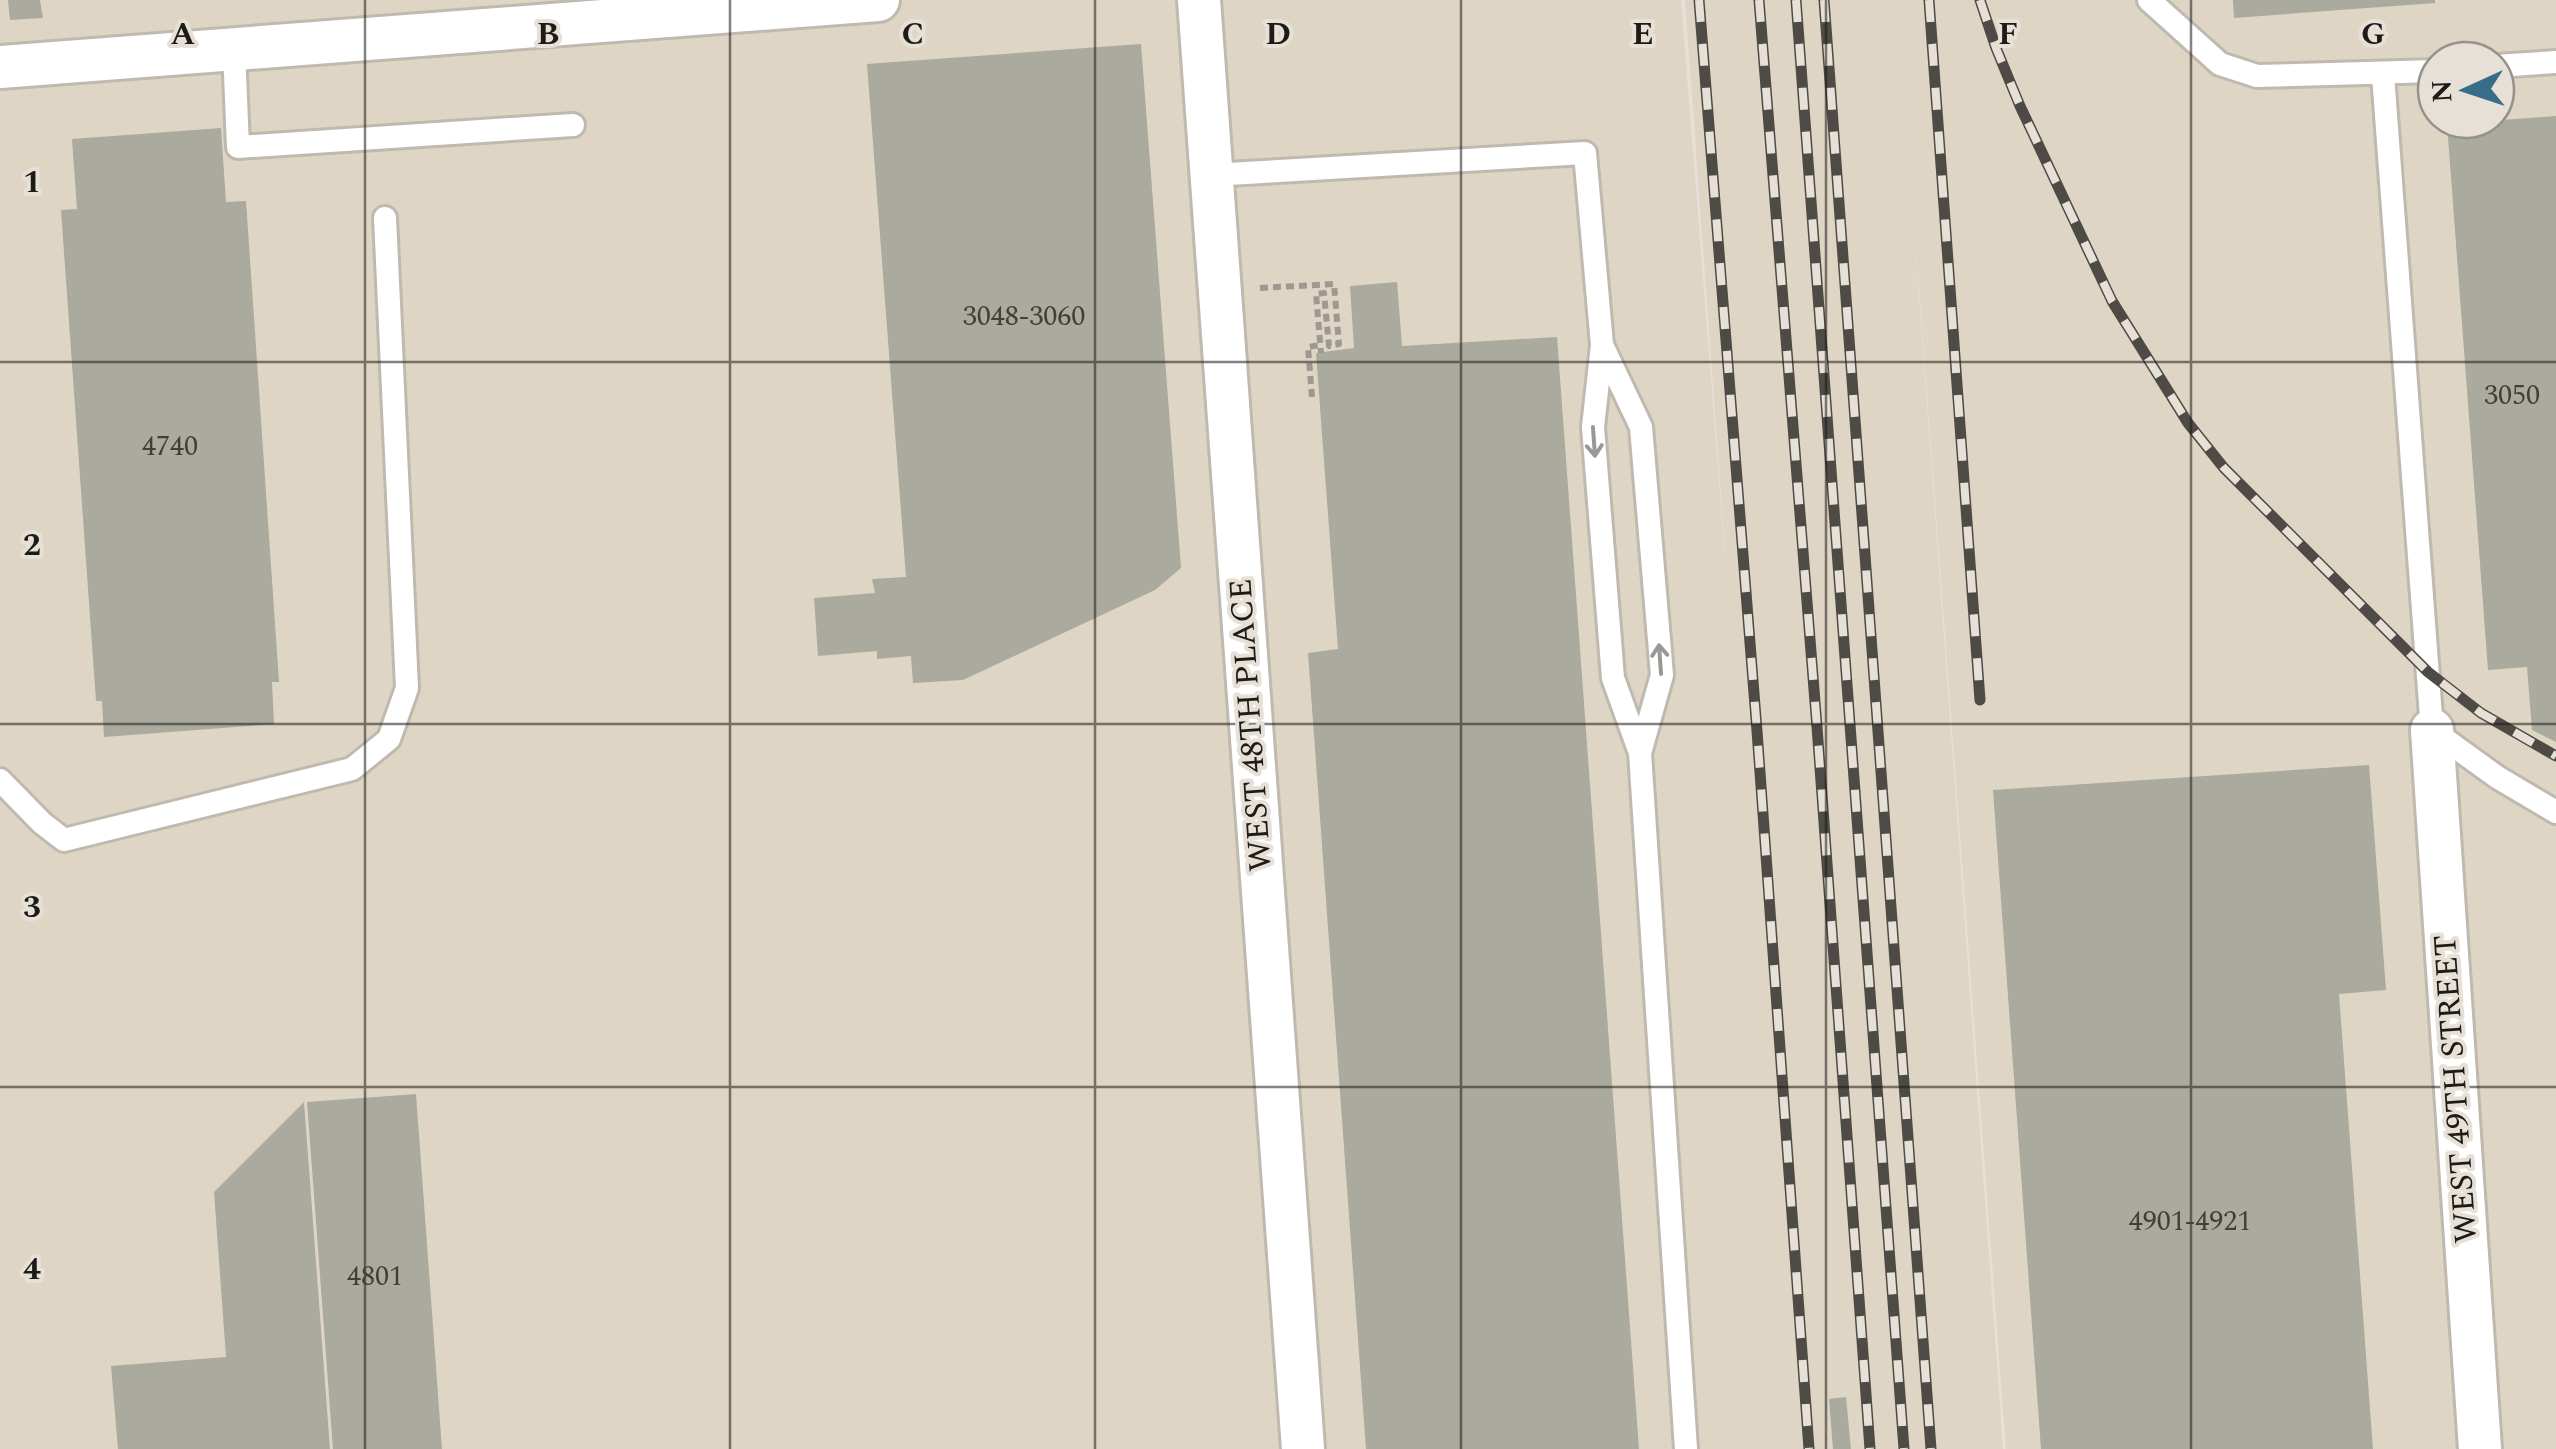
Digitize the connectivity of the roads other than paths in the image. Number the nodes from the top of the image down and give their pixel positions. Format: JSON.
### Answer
{"nodes":[{"id":1,"x":878,"y":0,"type":"edge"},
{"id":2,"x":1199,"y":0,"type":"edge"},
{"id":3,"x":2149,"y":0,"type":"edge"},
{"id":4,"x":234,"y":49,"type":"junction"},
{"id":5,"x":2556,"y":62,"type":"edge"},
{"id":6,"x":2516,"y":65,"type":"edge"},
{"id":7,"x":0,"y":66,"type":"edge"},
{"id":8,"x":2416,"y":73,"type":"edge"},
{"id":9,"x":2383,"y":75,"type":"junction"},
{"id":10,"x":573,"y":125,"type":"dead end"},
{"id":11,"x":1211,"y":175,"type":"junction"},
{"id":12,"x":385,"y":218,"type":"dead end"},
{"id":13,"x":1602,"y":345,"type":"junction"},
{"id":14,"x":2432,"y":730,"type":"junction"},
{"id":15,"x":1640,"y":753,"type":"junction"},
{"id":16,"x":0,"y":780,"type":"edge"},
{"id":17,"x":2556,"y":812,"type":"edge"},
{"id":18,"x":1303,"y":1449,"type":"edge"},
{"id":19,"x":1686,"y":1449,"type":"edge"},
{"id":20,"x":2480,"y":1449,"type":"edge"}],
"edges":[{"from":1,"to":4,"type":"street"},
{"from":2,"to":11,"type":"street","name":"WEST 48TH PLACE"},
{"from":3,"to":9,"type":"lane"},
{"from":4,"to":7,"type":"street"},
{"from":4,"to":10,"type":"lane"},
{"from":5,"to":6,"type":"lane"},
{"from":8,"to":9,"type":"lane"},
{"from":9,"to":14,"type":"lane"},
{"from":11,"to":13,"type":"lane"},
{"from":11,"to":18,"type":"street","name":"WEST 48TH PLACE"},
{"from":12,"to":16,"type":"lane"},
{"from":13,"to":15,"type":"lane","one_way":true},
{"from":15,"to":13,"type":"lane","one_way":true},
{"from":14,"to":17,"type":"lane"},
{"from":14,"to":20,"type":"street","name":"WEST 49TH STREET"},
{"from":15,"to":19,"type":"lane"}]}
